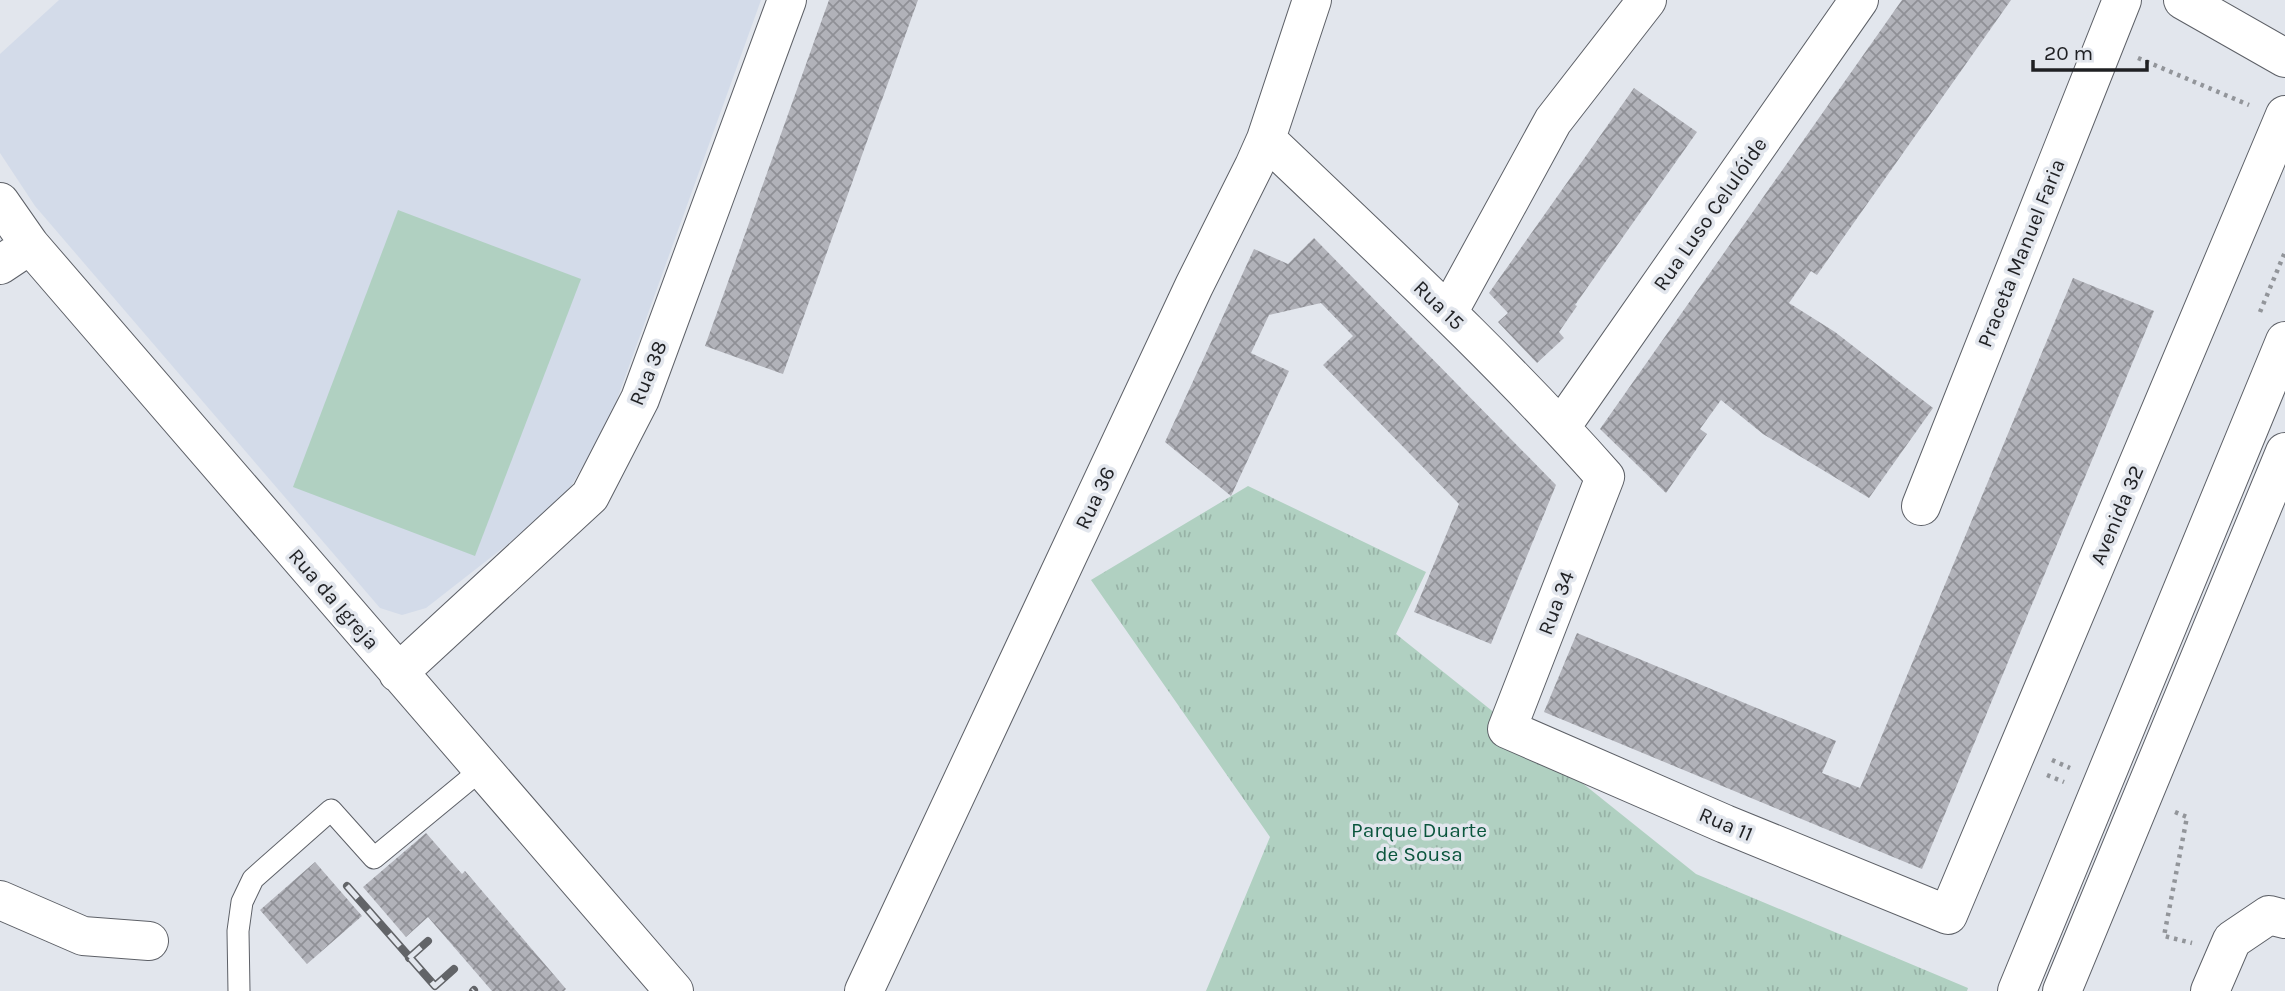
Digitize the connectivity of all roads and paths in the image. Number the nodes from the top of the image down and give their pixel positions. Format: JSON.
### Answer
{"nodes":[{"id":1,"x":787,"y":0,"type":"edge"},
{"id":2,"x":1312,"y":0,"type":"edge"},
{"id":3,"x":1647,"y":0,"type":"edge"},
{"id":4,"x":1859,"y":0,"type":"edge"},
{"id":5,"x":2122,"y":0,"type":"edge"},
{"id":6,"x":2183,"y":0,"type":"edge"},
{"id":7,"x":2105,"y":43,"type":"junction"},
{"id":8,"x":2285,"y":58,"type":"edge"},
{"id":9,"x":2284,"y":118,"type":"edge"},
{"id":10,"x":1266,"y":139,"type":"junction"},
{"id":11,"x":0,"y":202,"type":"edge"},
{"id":12,"x":15,"y":255,"type":"edge"},
{"id":13,"x":1448,"y":313,"type":"junction"},
{"id":14,"x":2285,"y":341,"type":"edge"},
{"id":15,"x":1561,"y":427,"type":"junction"},
{"id":16,"x":2285,"y":452,"type":"edge"},
{"id":17,"x":1605,"y":477,"type":"joint"},
{"id":18,"x":1921,"y":506,"type":"dead end"},
{"id":19,"x":398,"y":673,"type":"junction"},
{"id":20,"x":1507,"y":729,"type":"joint"},
{"id":21,"x":482,"y":769,"type":"junction"},
{"id":22,"x":0,"y":900,"type":"edge"},
{"id":23,"x":1948,"y":915,"type":"joint"},
{"id":24,"x":2285,"y":919,"type":"edge"},
{"id":25,"x":149,"y":941,"type":"dead end"},
{"id":26,"x":239,"y":991,"type":"edge"},
{"id":27,"x":674,"y":991,"type":"edge"},
{"id":28,"x":864,"y":991,"type":"edge"},
{"id":29,"x":2017,"y":991,"type":"edge"},
{"id":30,"x":2062,"y":991,"type":"edge"},
{"id":31,"x":2210,"y":991,"type":"edge"}],
"edges":[{"from":1,"to":19,"type":"street","name":"Rua 38"},
{"from":2,"to":10,"type":"street","name":"Rua 36"},
{"from":3,"to":13,"type":"street"},
{"from":4,"to":15,"type":"street","name":"Rua Luso Celulóide"},
{"from":5,"to":7,"type":"street","name":"Praceta Manuel Faria"},
{"from":6,"to":8,"type":"street"},
{"from":7,"to":9,"type":"path"},
{"from":7,"to":18,"type":"street","name":"Praceta Manuel Faria"},
{"from":9,"to":23,"type":"street","name":"Avenida 32"},
{"from":10,"to":13,"type":"street","name":"Rua 15"},
{"from":10,"to":28,"type":"street","name":"Rua 36"},
{"from":11,"to":12,"type":"street","name":"Rua da Igreja"},
{"from":12,"to":19,"type":"street","name":"Rua da Igreja"},
{"from":13,"to":15,"type":"street","name":"Rua 15"},
{"from":14,"to":29,"type":"street"},
{"from":15,"to":17,"type":"street","name":"Rua 15"},
{"from":16,"to":30,"type":"street"},
{"from":17,"to":20,"type":"street","name":"Rua 34"},
{"from":19,"to":21,"type":"street","name":"Rua da Igreja"},
{"from":20,"to":23,"type":"street","name":"Rua 11"},
{"from":21,"to":26,"type":"lane"},
{"from":21,"to":27,"type":"street","name":"Rua da Igreja"},
{"from":22,"to":25,"type":"street"},
{"from":24,"to":31,"type":"street"}]}
